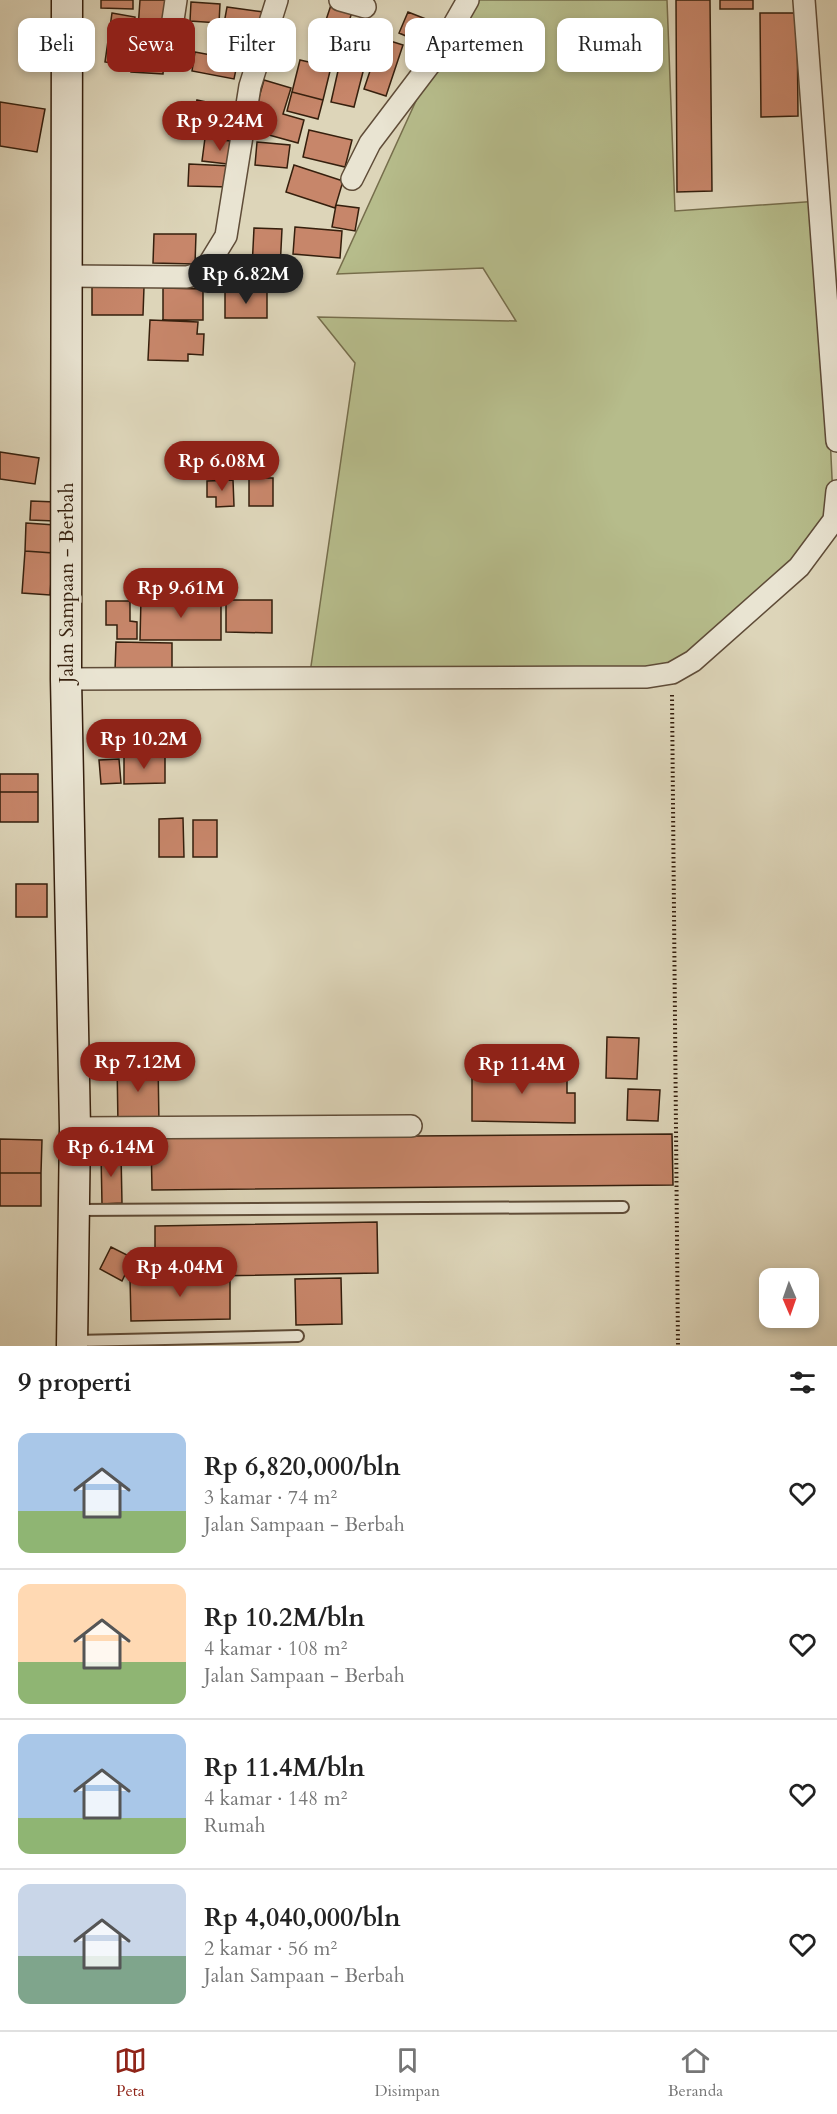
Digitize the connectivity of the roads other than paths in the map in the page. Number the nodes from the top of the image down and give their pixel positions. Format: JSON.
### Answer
{"nodes":[{"id":1,"x":67,"y":0,"type":"edge"},
{"id":2,"x":176,"y":0,"type":"edge"},
{"id":3,"x":277,"y":0,"type":"edge"},
{"id":4,"x":340,"y":0,"type":"edge"},
{"id":5,"x":468,"y":0,"type":"edge"},
{"id":6,"x":804,"y":0,"type":"edge"},
{"id":7,"x":365,"y":7,"type":"dead end"},
{"id":8,"x":173,"y":18,"type":"edge"},
{"id":9,"x":352,"y":179,"type":"dead end"},
{"id":10,"x":65,"y":276,"type":"junction"},
{"id":11,"x":837,"y":441,"type":"edge"},
{"id":12,"x":837,"y":491,"type":"edge"},
{"id":13,"x":66,"y":679,"type":"junction"},
{"id":14,"x":411,"y":1126,"type":"dead end"},
{"id":15,"x":75,"y":1128,"type":"junction"},
{"id":16,"x":623,"y":1207,"type":"dead end"},
{"id":17,"x":73,"y":1210,"type":"junction"},
{"id":18,"x":298,"y":1336,"type":"dead end"},
{"id":19,"x":72,"y":1343,"type":"edge"}],
"edges":[{"from":1,"to":10,"type":"main road","name":"Jalan Sampaan - Berbah"},
{"from":2,"to":8,"type":"street"},
{"from":3,"to":10,"type":"street"},
{"from":4,"to":7,"type":"street"},
{"from":5,"to":9,"type":"street"},
{"from":6,"to":11,"type":"street"},
{"from":10,"to":13,"type":"main road","name":"Jalan Sampaan - Berbah"},
{"from":12,"to":13,"type":"street"},
{"from":13,"to":15,"type":"main road","name":"Jalan Sampaan - Berbah"},
{"from":14,"to":15,"type":"street"},
{"from":15,"to":17,"type":"main road","name":"Jalan Sampaan - Berbah"},
{"from":16,"to":17,"type":"lane"},
{"from":17,"to":19,"type":"main road","name":"Jalan Sampaan - Berbah"},
{"from":18,"to":19,"type":"lane"}]}
